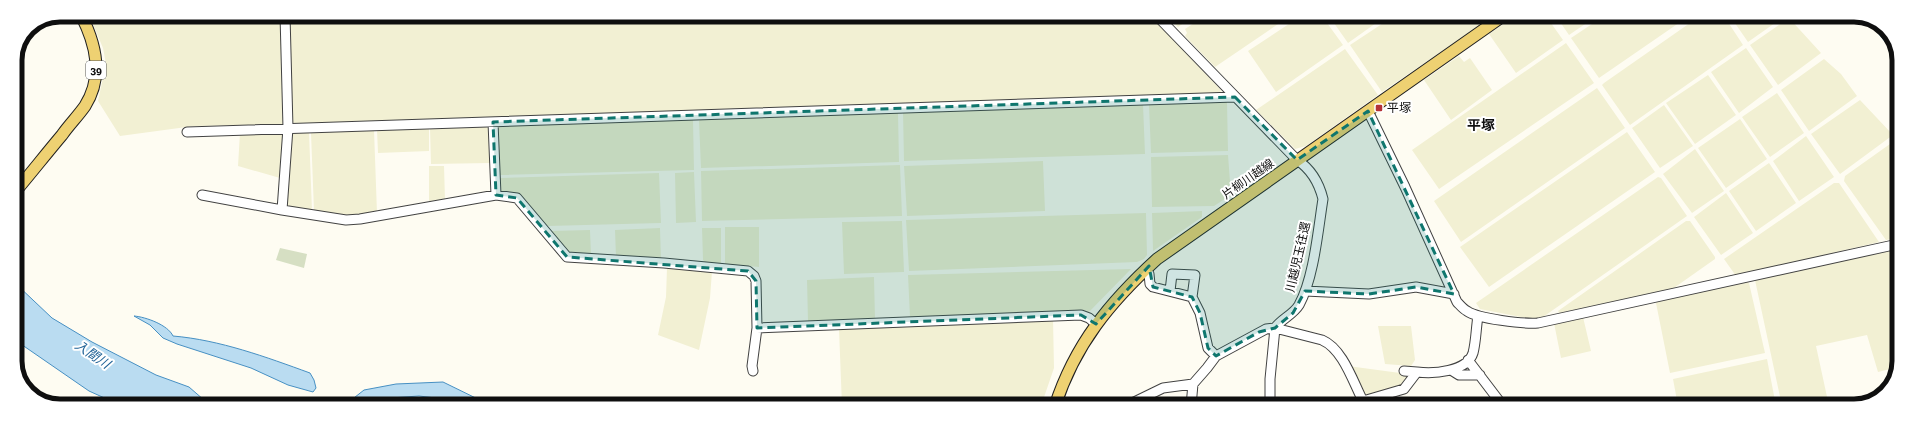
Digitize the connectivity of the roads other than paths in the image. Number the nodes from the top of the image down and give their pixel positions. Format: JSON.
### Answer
{"nodes":[{"id":1,"x":84,"y":22,"type":"edge"},
{"id":2,"x":285,"y":22,"type":"edge"},
{"id":3,"x":1162,"y":22,"type":"edge"},
{"id":4,"x":1494,"y":22,"type":"edge"},
{"id":5,"x":1235,"y":97,"type":"junction"},
{"id":6,"x":1368,"y":111,"type":"junction"},
{"id":7,"x":493,"y":122,"type":"junction"},
{"id":8,"x":288,"y":128,"type":"junction"},
{"id":9,"x":187,"y":132,"type":"dead end"},
{"id":10,"x":1297,"y":160,"type":"junction"},
{"id":11,"x":22,"y":183,"type":"edge"},
{"id":12,"x":202,"y":195,"type":"dead end"},
{"id":13,"x":496,"y":195,"type":"junction"},
{"id":14,"x":282,"y":210,"type":"junction"},
{"id":15,"x":1892,"y":245,"type":"edge"},
{"id":16,"x":1146,"y":270,"type":"junction"},
{"id":17,"x":1170,"y":291,"type":"junction"},
{"id":18,"x":1305,"y":291,"type":"junction"},
{"id":19,"x":1454,"y":294,"type":"junction"},
{"id":20,"x":1192,"y":297,"type":"junction"},
{"id":21,"x":1478,"y":316,"type":"junction"},
{"id":22,"x":1096,"y":324,"type":"junction"},
{"id":23,"x":757,"y":328,"type":"junction"},
{"id":24,"x":1275,"y":328,"type":"junction"},
{"id":25,"x":1216,"y":356,"type":"junction"},
{"id":26,"x":1468,"y":360,"type":"junction"},
{"id":27,"x":1404,"y":370,"type":"dead end"},
{"id":28,"x":1451,"y":370,"type":"junction"},
{"id":29,"x":753,"y":371,"type":"dead end"},
{"id":30,"x":1417,"y":372,"type":"junction"},
{"id":31,"x":1480,"y":375,"type":"junction"},
{"id":32,"x":1193,"y":384,"type":"junction"},
{"id":33,"x":1058,"y":399,"type":"edge"},
{"id":34,"x":1140,"y":399,"type":"edge"},
{"id":35,"x":1192,"y":399,"type":"edge"},
{"id":36,"x":1270,"y":399,"type":"edge"},
{"id":37,"x":1361,"y":399,"type":"edge"},
{"id":38,"x":1377,"y":399,"type":"edge"},
{"id":39,"x":1498,"y":399,"type":"edge"}],
"edges":[{"from":1,"to":11,"type":"main road","number":"39"},
{"from":2,"to":8,"type":"street"},
{"from":3,"to":5,"type":"street","name":"川越児玉往還"},
{"from":4,"to":6,"type":"main road","name":"片柳川越線"},
{"from":5,"to":7,"type":"street"},
{"from":5,"to":10,"type":"street","name":"川越児玉往還"},
{"from":6,"to":10,"type":"main road","name":"片柳川越線"},
{"from":6,"to":19,"type":"street"},
{"from":7,"to":8,"type":"street"},
{"from":7,"to":13,"type":"street"},
{"from":8,"to":9,"type":"street"},
{"from":8,"to":14,"type":"street"},
{"from":10,"to":16,"type":"main road","name":"片柳川越線"},
{"from":10,"to":18,"type":"street","name":"川越児玉往還"},
{"from":12,"to":14,"type":"street"},
{"from":13,"to":14,"type":"street"},
{"from":13,"to":23,"type":"street"},
{"from":15,"to":21,"type":"street"},
{"from":16,"to":17,"type":"street"},
{"from":16,"to":22,"type":"main road","name":"片柳川越線"},
{"from":17,"to":20,"type":"street"},
{"from":17,"to":20,"type":"street"},
{"from":18,"to":19,"type":"street"},
{"from":18,"to":24,"type":"street","name":"川越児玉往還"},
{"from":19,"to":21,"type":"street"},
{"from":20,"to":25,"type":"street"},
{"from":21,"to":26,"type":"street"},
{"from":22,"to":23,"type":"street"},
{"from":22,"to":33,"type":"main road","name":"片柳川越線"},
{"from":23,"to":29,"type":"street"},
{"from":24,"to":25,"type":"street"},
{"from":24,"to":36,"type":"street"},
{"from":24,"to":37,"type":"street"},
{"from":25,"to":32,"type":"street"},
{"from":26,"to":28,"type":"street"},
{"from":26,"to":31,"type":"street"},
{"from":27,"to":30,"type":"street"},
{"from":28,"to":30,"type":"street"},
{"from":28,"to":31,"type":"street"},
{"from":30,"to":38,"type":"street"},
{"from":31,"to":39,"type":"street"},
{"from":32,"to":34,"type":"street"},
{"from":32,"to":35,"type":"street"}]}
